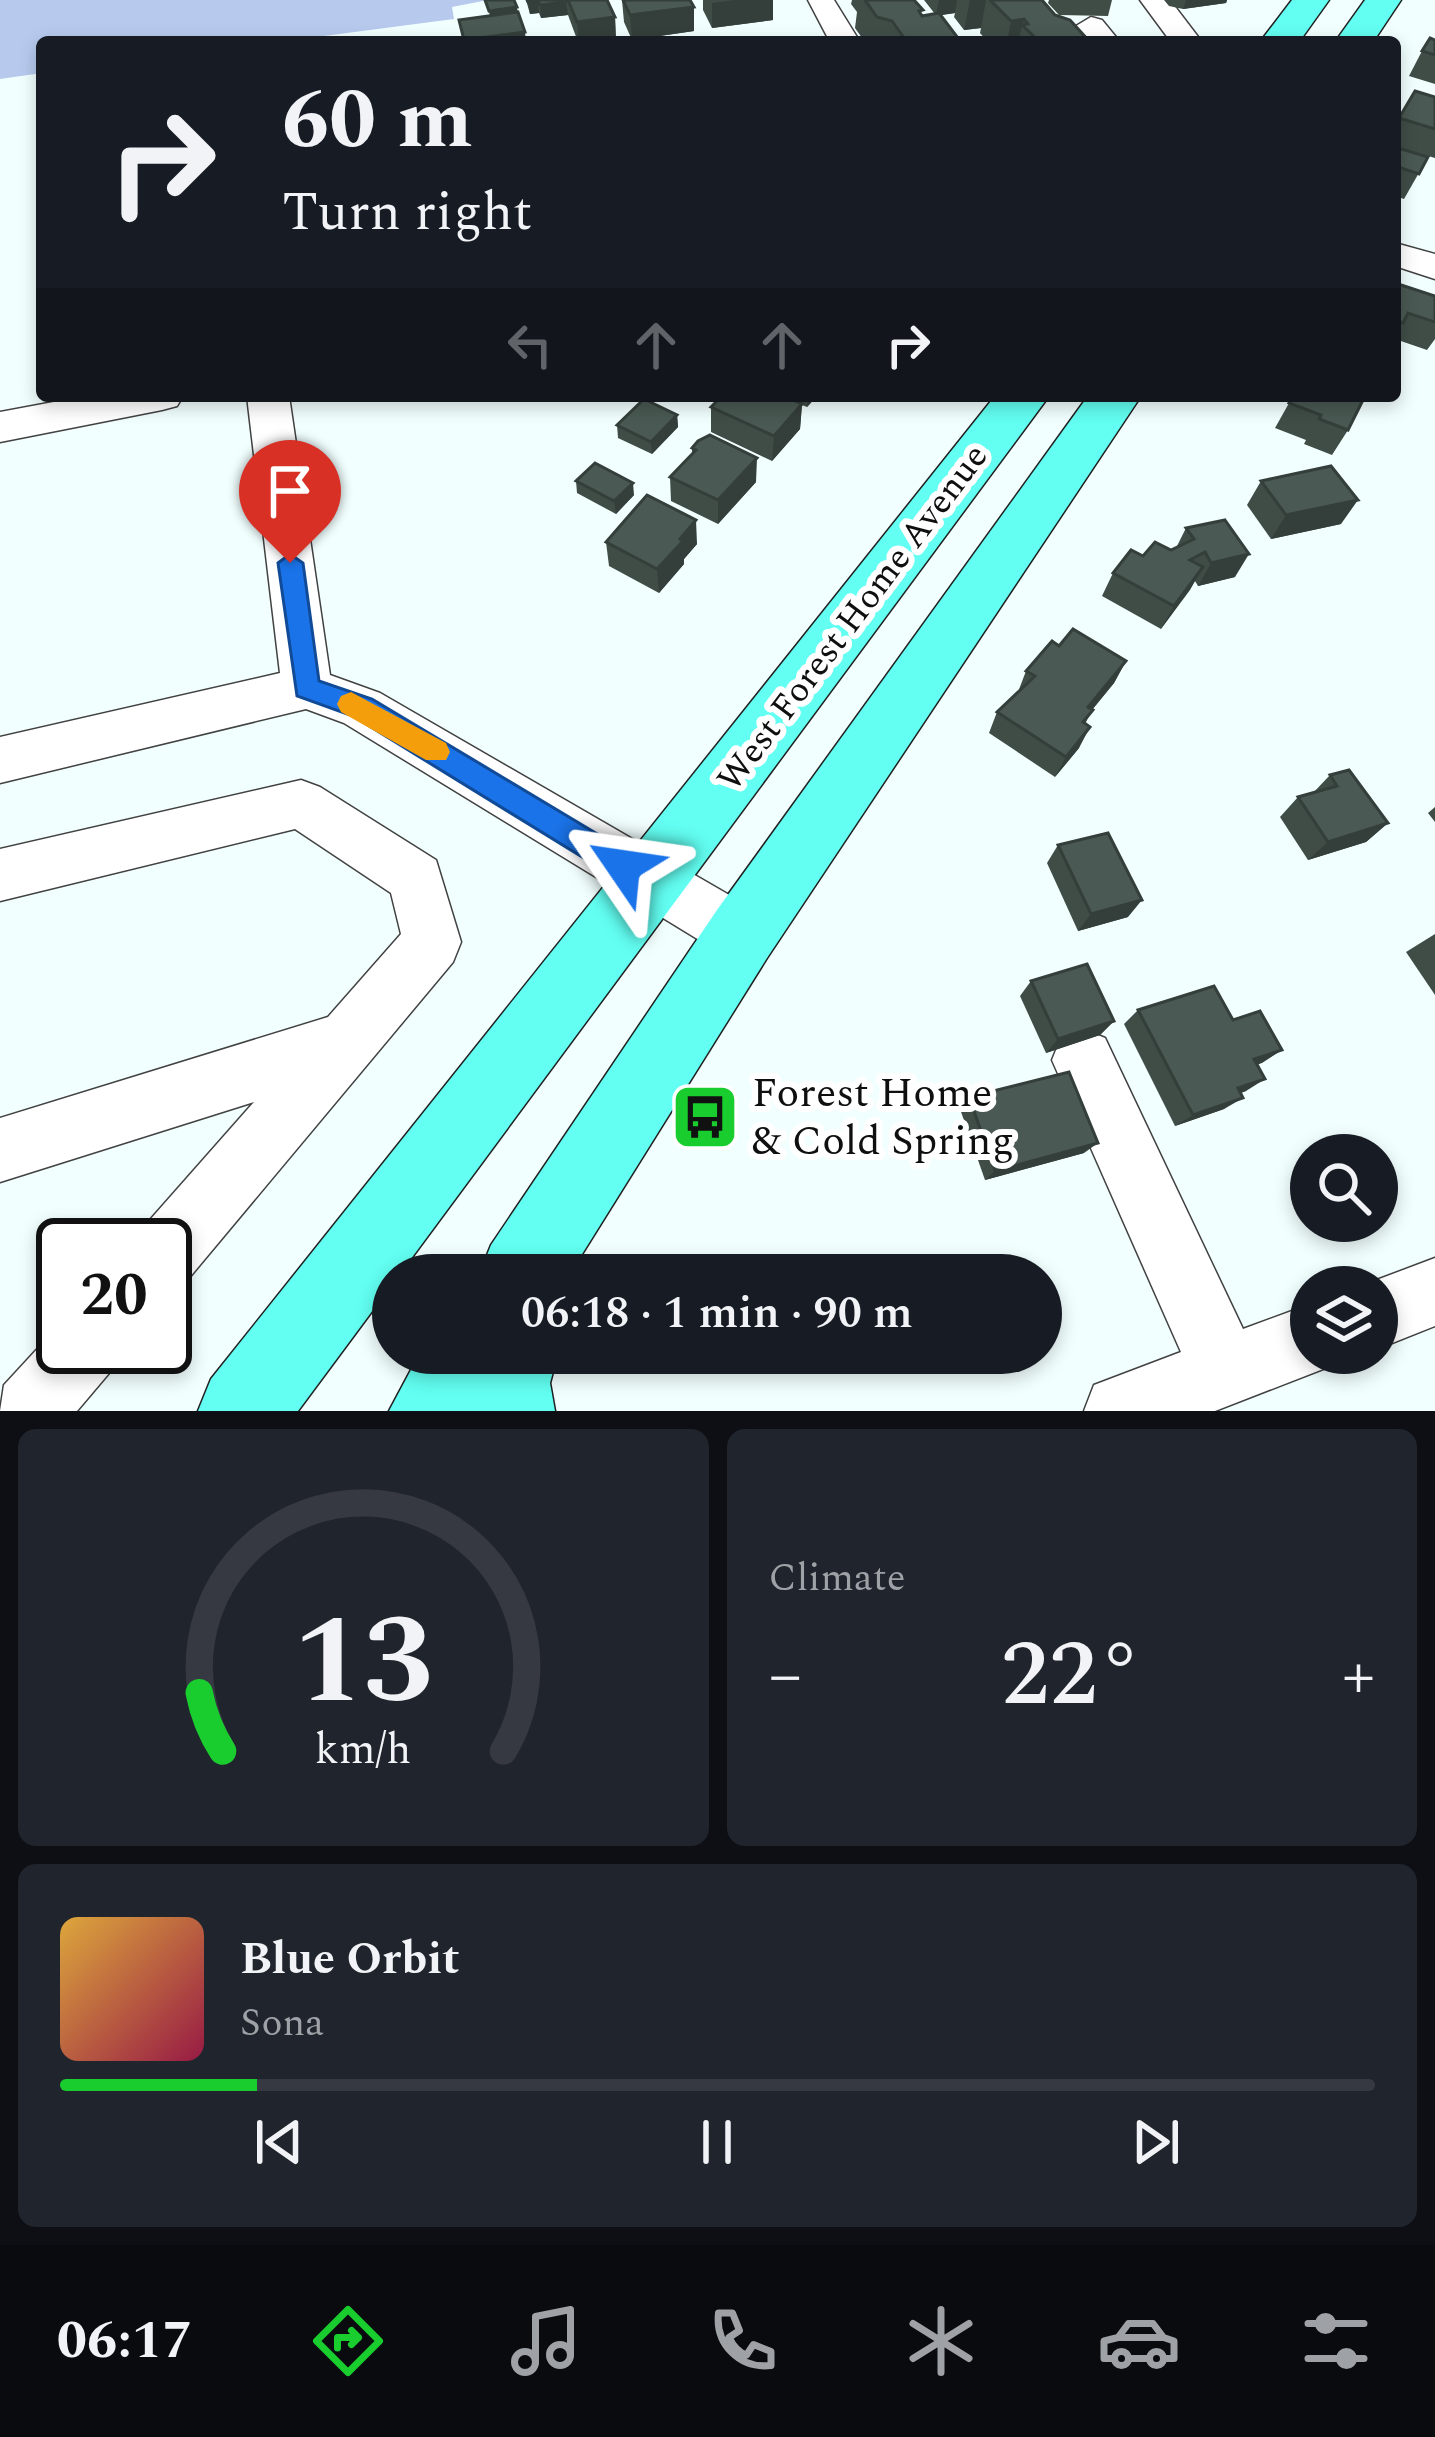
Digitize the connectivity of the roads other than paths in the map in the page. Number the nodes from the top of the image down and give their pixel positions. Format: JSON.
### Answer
{"nodes":[{"id":1,"x":1155,"y":0,"type":"edge"},
{"id":2,"x":1311,"y":0,"type":"edge"},
{"id":3,"x":1383,"y":0,"type":"edge"},
{"id":4,"x":821,"y":3,"type":"dead end"},
{"id":5,"x":841,"y":36,"type":"edge"},
{"id":6,"x":1182,"y":36,"type":"edge"},
{"id":7,"x":1284,"y":36,"type":"edge"},
{"id":8,"x":1358,"y":36,"type":"edge"},
{"id":9,"x":1401,"y":256,"type":"edge"},
{"id":10,"x":1435,"y":267,"type":"edge"},
{"id":11,"x":131,"y":402,"type":"edge"},
{"id":12,"x":269,"y":402,"type":"edge"},
{"id":13,"x":1018,"y":402,"type":"edge"},
{"id":14,"x":1111,"y":402,"type":"edge"},
{"id":15,"x":0,"y":427,"type":"edge"},
{"id":16,"x":307,"y":688,"type":"junction"},
{"id":17,"x":0,"y":760,"type":"edge"},
{"id":18,"x":0,"y":875,"type":"edge"},
{"id":19,"x":650,"y":883,"type":"junction"},
{"id":20,"x":742,"y":934,"type":"junction"},
{"id":21,"x":346,"y":1042,"type":"junction"},
{"id":22,"x":1083,"y":1060,"type":"dead end"},
{"id":23,"x":0,"y":1150,"type":"edge"},
{"id":24,"x":192,"y":1222,"type":"edge"},
{"id":25,"x":539,"y":1254,"type":"edge"},
{"id":26,"x":1435,"y":1292,"type":"edge"},
{"id":27,"x":1398,"y":1306,"type":"edge"},
{"id":28,"x":1290,"y":1347,"type":"edge"},
{"id":29,"x":1226,"y":1371,"type":"junction"},
{"id":30,"x":62,"y":1374,"type":"edge"},
{"id":31,"x":458,"y":1374,"type":"edge"},
{"id":32,"x":508,"y":1374,"type":"edge"},
{"id":33,"x":30,"y":1411,"type":"edge"},
{"id":34,"x":243,"y":1411,"type":"edge"},
{"id":35,"x":434,"y":1411,"type":"edge"},
{"id":36,"x":510,"y":1411,"type":"edge"},
{"id":37,"x":1120,"y":1411,"type":"edge"}],
"edges":[{"from":1,"to":6,"type":"street"},
{"from":2,"to":7,"type":"main road"},
{"from":3,"to":8,"type":"main road"},
{"from":4,"to":5,"type":"street"},
{"from":9,"to":10,"type":"street"},
{"from":11,"to":15,"type":"street"},
{"from":12,"to":16,"type":"street"},
{"from":13,"to":19,"type":"main road","name":"West Forest Home Avenue"},
{"from":14,"to":20,"type":"main road"},
{"from":16,"to":17,"type":"street"},
{"from":16,"to":19,"type":"street"},
{"from":18,"to":21,"type":"street"},
{"from":19,"to":20,"type":"street"},
{"from":19,"to":34,"type":"main road","name":"West Forest Home Avenue"},
{"from":20,"to":25,"type":"main road"},
{"from":21,"to":23,"type":"street"},
{"from":21,"to":24,"type":"street"},
{"from":22,"to":29,"type":"street"},
{"from":26,"to":27,"type":"street"},
{"from":28,"to":29,"type":"street"},
{"from":29,"to":37,"type":"street"},
{"from":30,"to":33,"type":"street"},
{"from":31,"to":35,"type":"main road"},
{"from":32,"to":36,"type":"main road"}]}
